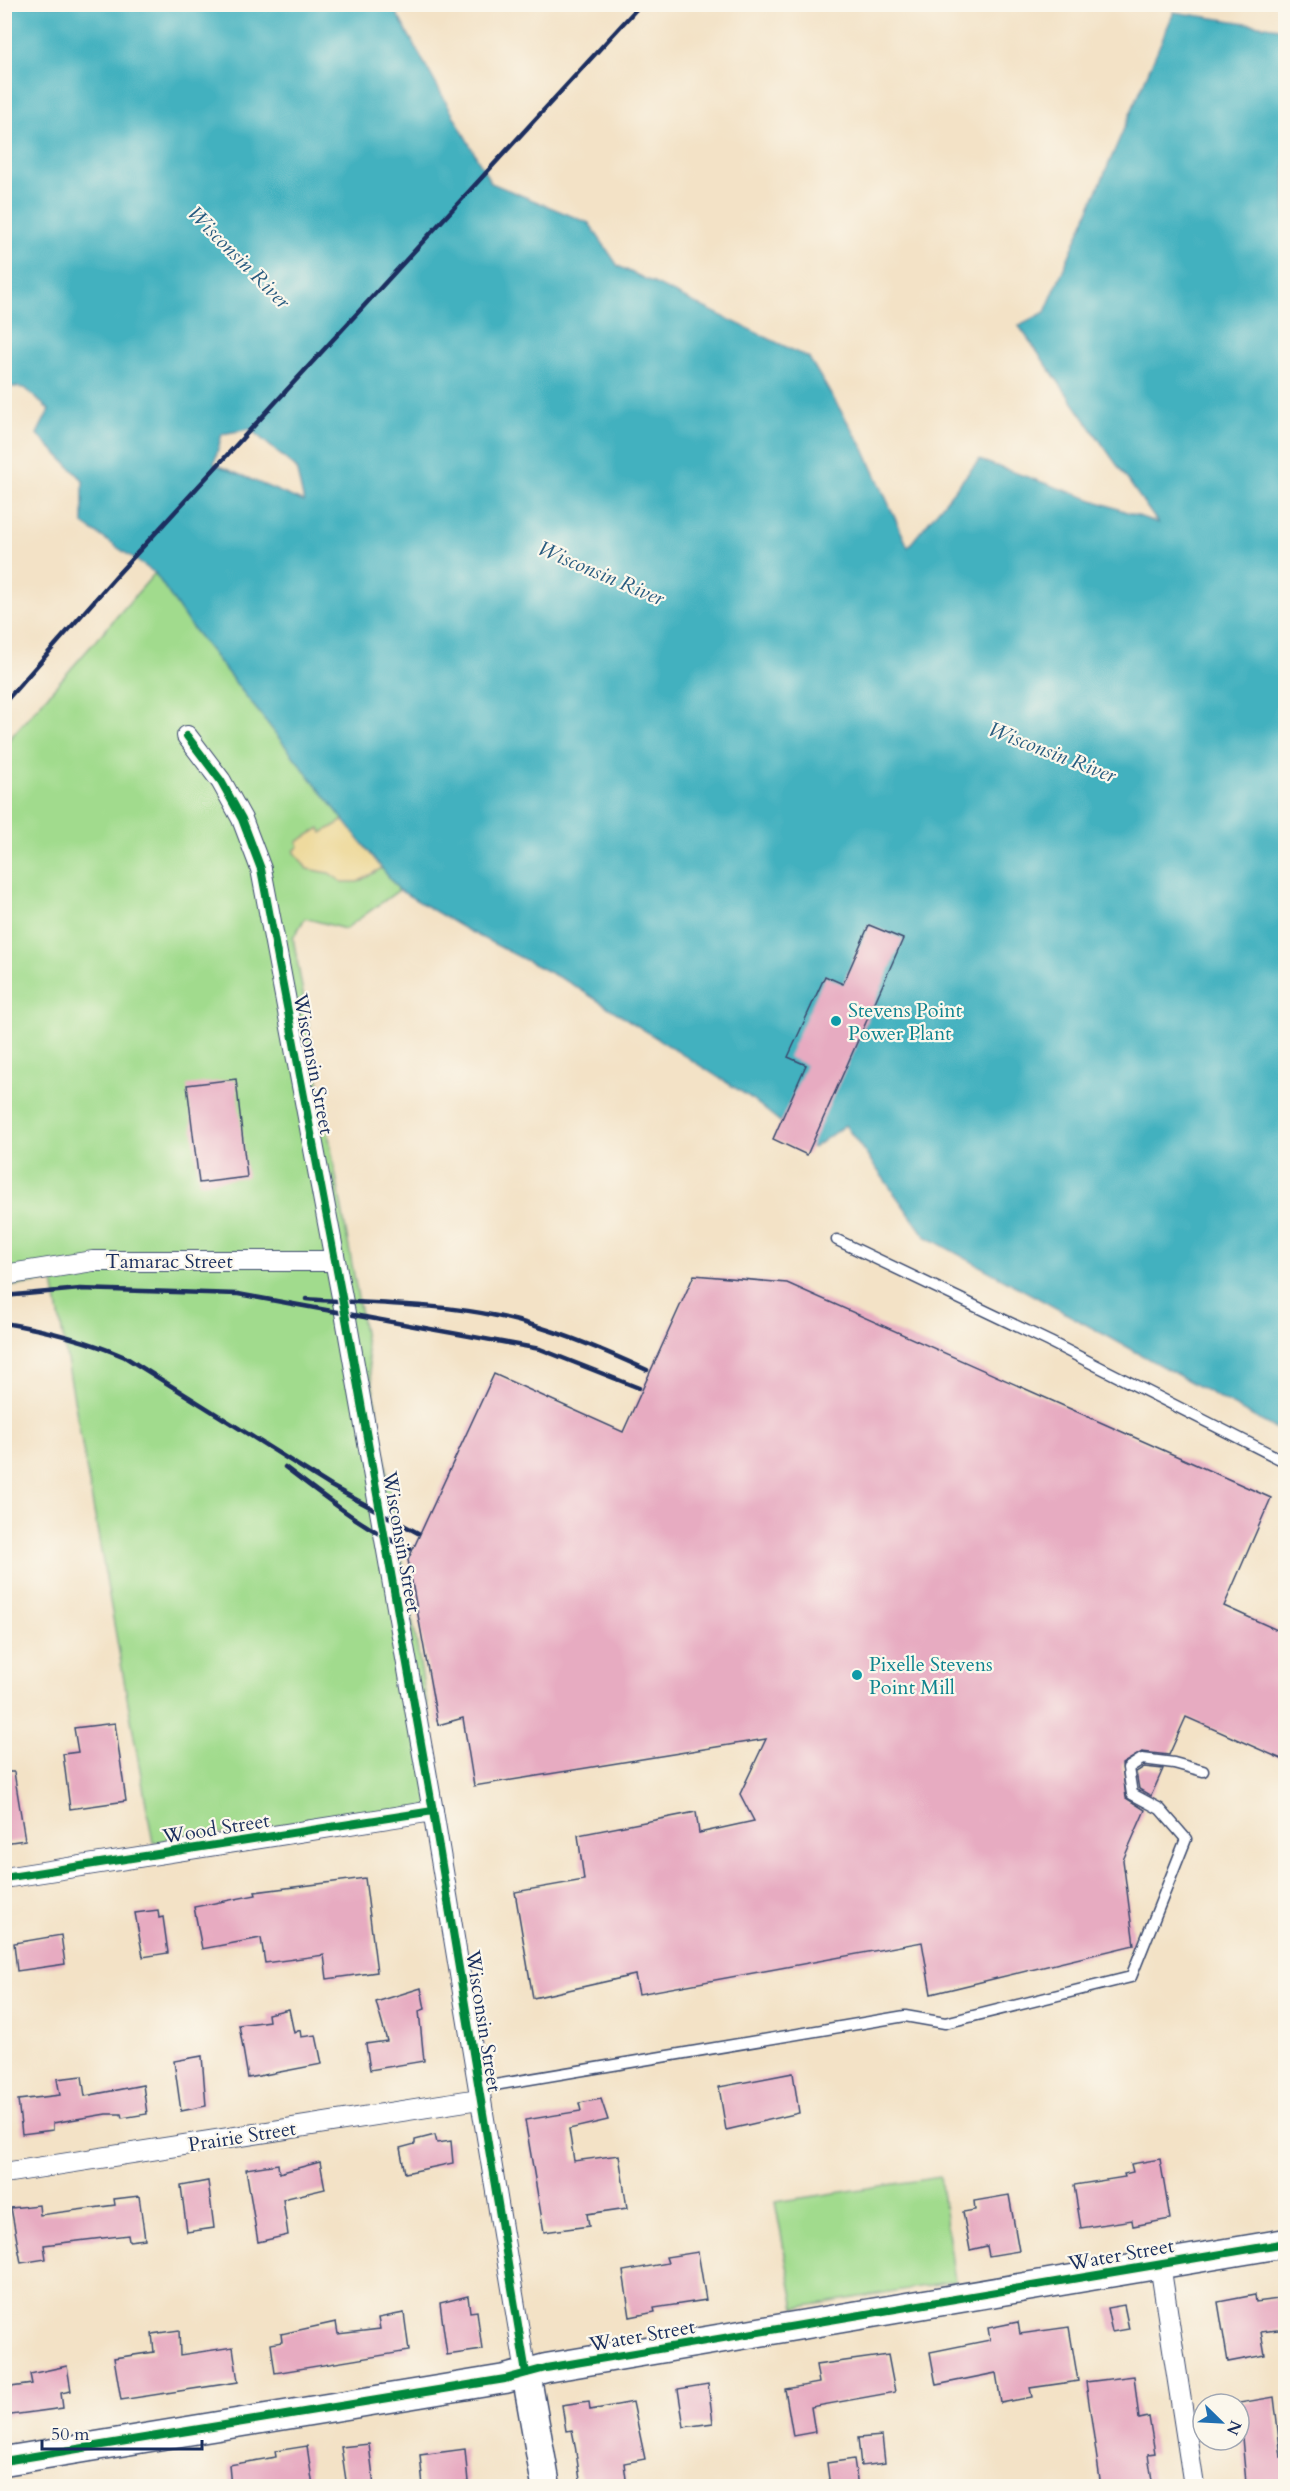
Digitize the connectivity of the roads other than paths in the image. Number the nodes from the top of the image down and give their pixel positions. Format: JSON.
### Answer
{"nodes":[{"id":1,"x":187,"y":736,"type":"dead end"},
{"id":2,"x":837,"y":1240,"type":"dead end"},
{"id":3,"x":334,"y":1261,"type":"junction"},
{"id":4,"x":4,"y":1275,"type":"edge"},
{"id":5,"x":1286,"y":1462,"type":"edge"},
{"id":6,"x":1203,"y":1771,"type":"dead end"},
{"id":7,"x":433,"y":1811,"type":"junction"},
{"id":8,"x":4,"y":1878,"type":"edge"},
{"id":9,"x":478,"y":2094,"type":"junction"},
{"id":10,"x":4,"y":2173,"type":"edge"},
{"id":11,"x":1286,"y":2243,"type":"edge"},
{"id":12,"x":1160,"y":2264,"type":"junction"},
{"id":13,"x":526,"y":2373,"type":"junction"},
{"id":14,"x":4,"y":2461,"type":"edge"},
{"id":15,"x":546,"y":2487,"type":"edge"},
{"id":16,"x":1194,"y":2487,"type":"edge"}],
"edges":[{"from":1,"to":3,"type":"street","name":"Wisconsin Street"},
{"from":2,"to":5,"type":"lane"},
{"from":3,"to":4,"type":"street","name":"Tamarac Street"},
{"from":3,"to":7,"type":"street","name":"Wisconsin Street"},
{"from":6,"to":9,"type":"lane"},
{"from":7,"to":8,"type":"street","name":"Wood Street"},
{"from":7,"to":9,"type":"street","name":"Wisconsin Street"},
{"from":9,"to":10,"type":"street","name":"Prairie Street"},
{"from":9,"to":13,"type":"street","name":"Wisconsin Street"},
{"from":11,"to":12,"type":"street","name":"Water Street"},
{"from":12,"to":13,"type":"street","name":"Water Street"},
{"from":12,"to":16,"type":"street"},
{"from":13,"to":14,"type":"street","name":"Water Street"},
{"from":13,"to":15,"type":"street","name":"Wisconsin Street"}]}
